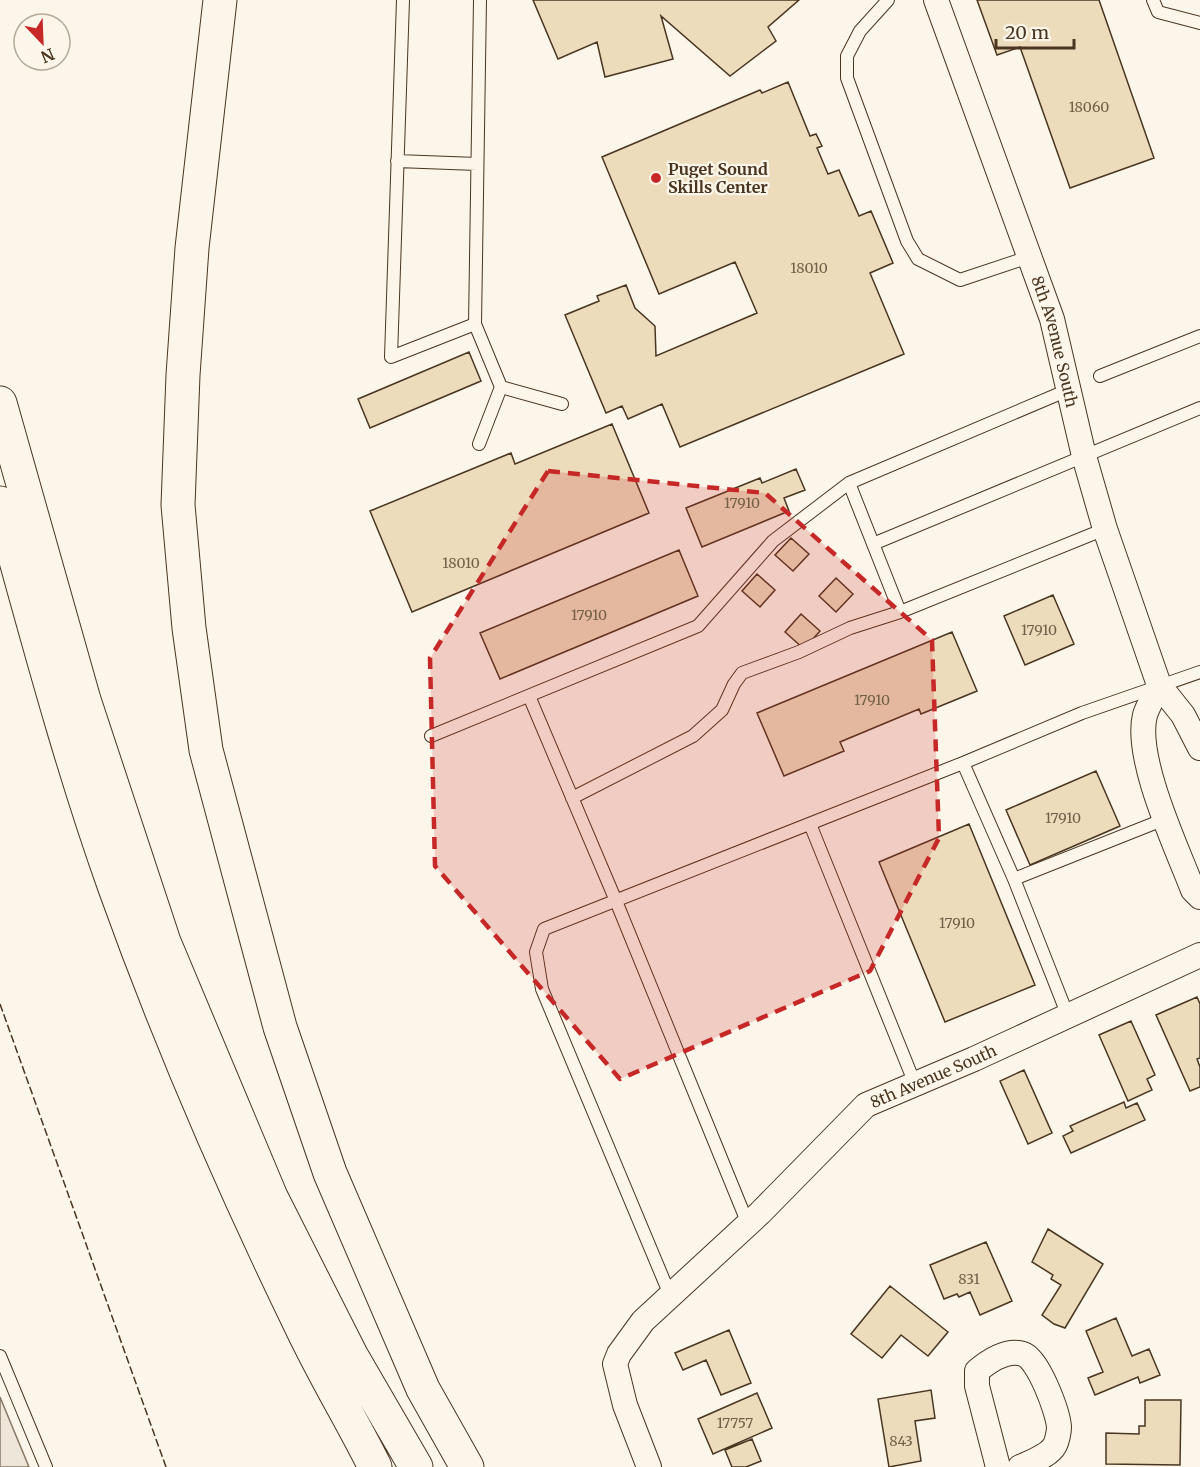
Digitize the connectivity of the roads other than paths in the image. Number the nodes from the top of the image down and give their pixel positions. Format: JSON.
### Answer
{"nodes":[{"id":1,"x":220,"y":0,"type":"edge"},
{"id":2,"x":403,"y":0,"type":"edge"},
{"id":3,"x":480,"y":0,"type":"edge"},
{"id":4,"x":888,"y":0,"type":"edge"},
{"id":5,"x":936,"y":0,"type":"edge"},
{"id":6,"x":1154,"y":0,"type":"edge"},
{"id":7,"x":1200,"y":23,"type":"edge"},
{"id":8,"x":397,"y":161,"type":"junction"},
{"id":9,"x":477,"y":164,"type":"junction"},
{"id":10,"x":1029,"y":257,"type":"junction"},
{"id":11,"x":475,"y":324,"type":"junction"},
{"id":12,"x":1200,"y":336,"type":"edge"},
{"id":13,"x":1100,"y":376,"type":"dead end"},
{"id":14,"x":501,"y":387,"type":"junction"},
{"id":15,"x":1068,"y":390,"type":"junction"},
{"id":16,"x":0,"y":403,"type":"edge"},
{"id":17,"x":562,"y":404,"type":"dead end"},
{"id":18,"x":1200,"y":408,"type":"edge"},
{"id":19,"x":479,"y":444,"type":"dead end"},
{"id":20,"x":1084,"y":456,"type":"junction"},
{"id":21,"x":849,"y":483,"type":"junction"},
{"id":22,"x":0,"y":503,"type":"edge"},
{"id":23,"x":1105,"y":529,"type":"junction"},
{"id":24,"x":873,"y":544,"type":"junction"},
{"id":25,"x":900,"y":612,"type":"junction"},
{"id":26,"x":1200,"y":672,"type":"edge"},
{"id":27,"x":1159,"y":685,"type":"junction"},
{"id":28,"x":529,"y":696,"type":"junction"},
{"id":29,"x":431,"y":736,"type":"dead end"},
{"id":30,"x":1200,"y":748,"type":"edge"},
{"id":31,"x":963,"y":763,"type":"junction"},
{"id":32,"x":572,"y":798,"type":"junction"},
{"id":33,"x":1165,"y":819,"type":"junction"},
{"id":34,"x":810,"y":824,"type":"junction"},
{"id":35,"x":1014,"y":879,"type":"junction"},
{"id":36,"x":1200,"y":897,"type":"edge"},
{"id":37,"x":616,"y":901,"type":"junction"},
{"id":38,"x":1200,"y":955,"type":"edge"},
{"id":39,"x":1068,"y":1016,"type":"junction"},
{"id":40,"x":915,"y":1084,"type":"junction"},
{"id":41,"x":748,"y":1224,"type":"junction"},
{"id":42,"x":670,"y":1296,"type":"junction"},
{"id":43,"x":0,"y":1356,"type":"edge"},
{"id":44,"x":46,"y":1467,"type":"edge"},
{"id":45,"x":375,"y":1467,"type":"edge"},
{"id":46,"x":416,"y":1467,"type":"edge"},
{"id":47,"x":467,"y":1467,"type":"edge"},
{"id":48,"x":649,"y":1467,"type":"edge"},
{"id":49,"x":998,"y":1467,"type":"edge"},
{"id":50,"x":1020,"y":1467,"type":"edge"}],
"edges":[{"from":1,"to":47,"type":"highway"},
{"from":2,"to":8,"type":"lane"},
{"from":3,"to":9,"type":"lane"},
{"from":4,"to":10,"type":"lane"},
{"from":5,"to":10,"type":"street","name":"8th Avenue South"},
{"from":6,"to":7,"type":"lane"},
{"from":8,"to":9,"type":"lane"},
{"from":8,"to":11,"type":"lane"},
{"from":9,"to":11,"type":"lane"},
{"from":10,"to":15,"type":"street","name":"8th Avenue South"},
{"from":11,"to":14,"type":"lane"},
{"from":12,"to":13,"type":"lane"},
{"from":14,"to":17,"type":"lane"},
{"from":14,"to":19,"type":"lane"},
{"from":15,"to":20,"type":"street","name":"8th Avenue South"},
{"from":15,"to":21,"type":"lane"},
{"from":16,"to":46,"type":"highway"},
{"from":18,"to":20,"type":"lane"},
{"from":20,"to":23,"type":"street","name":"8th Avenue South"},
{"from":20,"to":24,"type":"lane"},
{"from":21,"to":24,"type":"lane"},
{"from":21,"to":28,"type":"lane"},
{"from":22,"to":45,"type":"highway"},
{"from":23,"to":25,"type":"lane"},
{"from":23,"to":27,"type":"street","name":"8th Avenue South"},
{"from":24,"to":25,"type":"lane"},
{"from":25,"to":32,"type":"lane"},
{"from":26,"to":27,"type":"lane"},
{"from":27,"to":30,"type":"street","name":"8th Avenue South"},
{"from":27,"to":31,"type":"lane"},
{"from":27,"to":33,"type":"street"},
{"from":28,"to":29,"type":"lane"},
{"from":28,"to":32,"type":"lane"},
{"from":31,"to":34,"type":"lane"},
{"from":31,"to":35,"type":"lane"},
{"from":32,"to":37,"type":"lane"},
{"from":33,"to":35,"type":"lane"},
{"from":33,"to":36,"type":"street"},
{"from":34,"to":37,"type":"lane"},
{"from":34,"to":40,"type":"lane"},
{"from":35,"to":39,"type":"lane"},
{"from":37,"to":41,"type":"lane"},
{"from":37,"to":42,"type":"lane"},
{"from":38,"to":39,"type":"street","name":"8th Avenue South"},
{"from":39,"to":40,"type":"street","name":"8th Avenue South"},
{"from":40,"to":41,"type":"street","name":"8th Avenue South"},
{"from":41,"to":42,"type":"street","name":"8th Avenue South"},
{"from":42,"to":48,"type":"street","name":"8th Avenue South"},
{"from":43,"to":44,"type":"lane"},
{"from":49,"to":50,"type":"street"}]}
